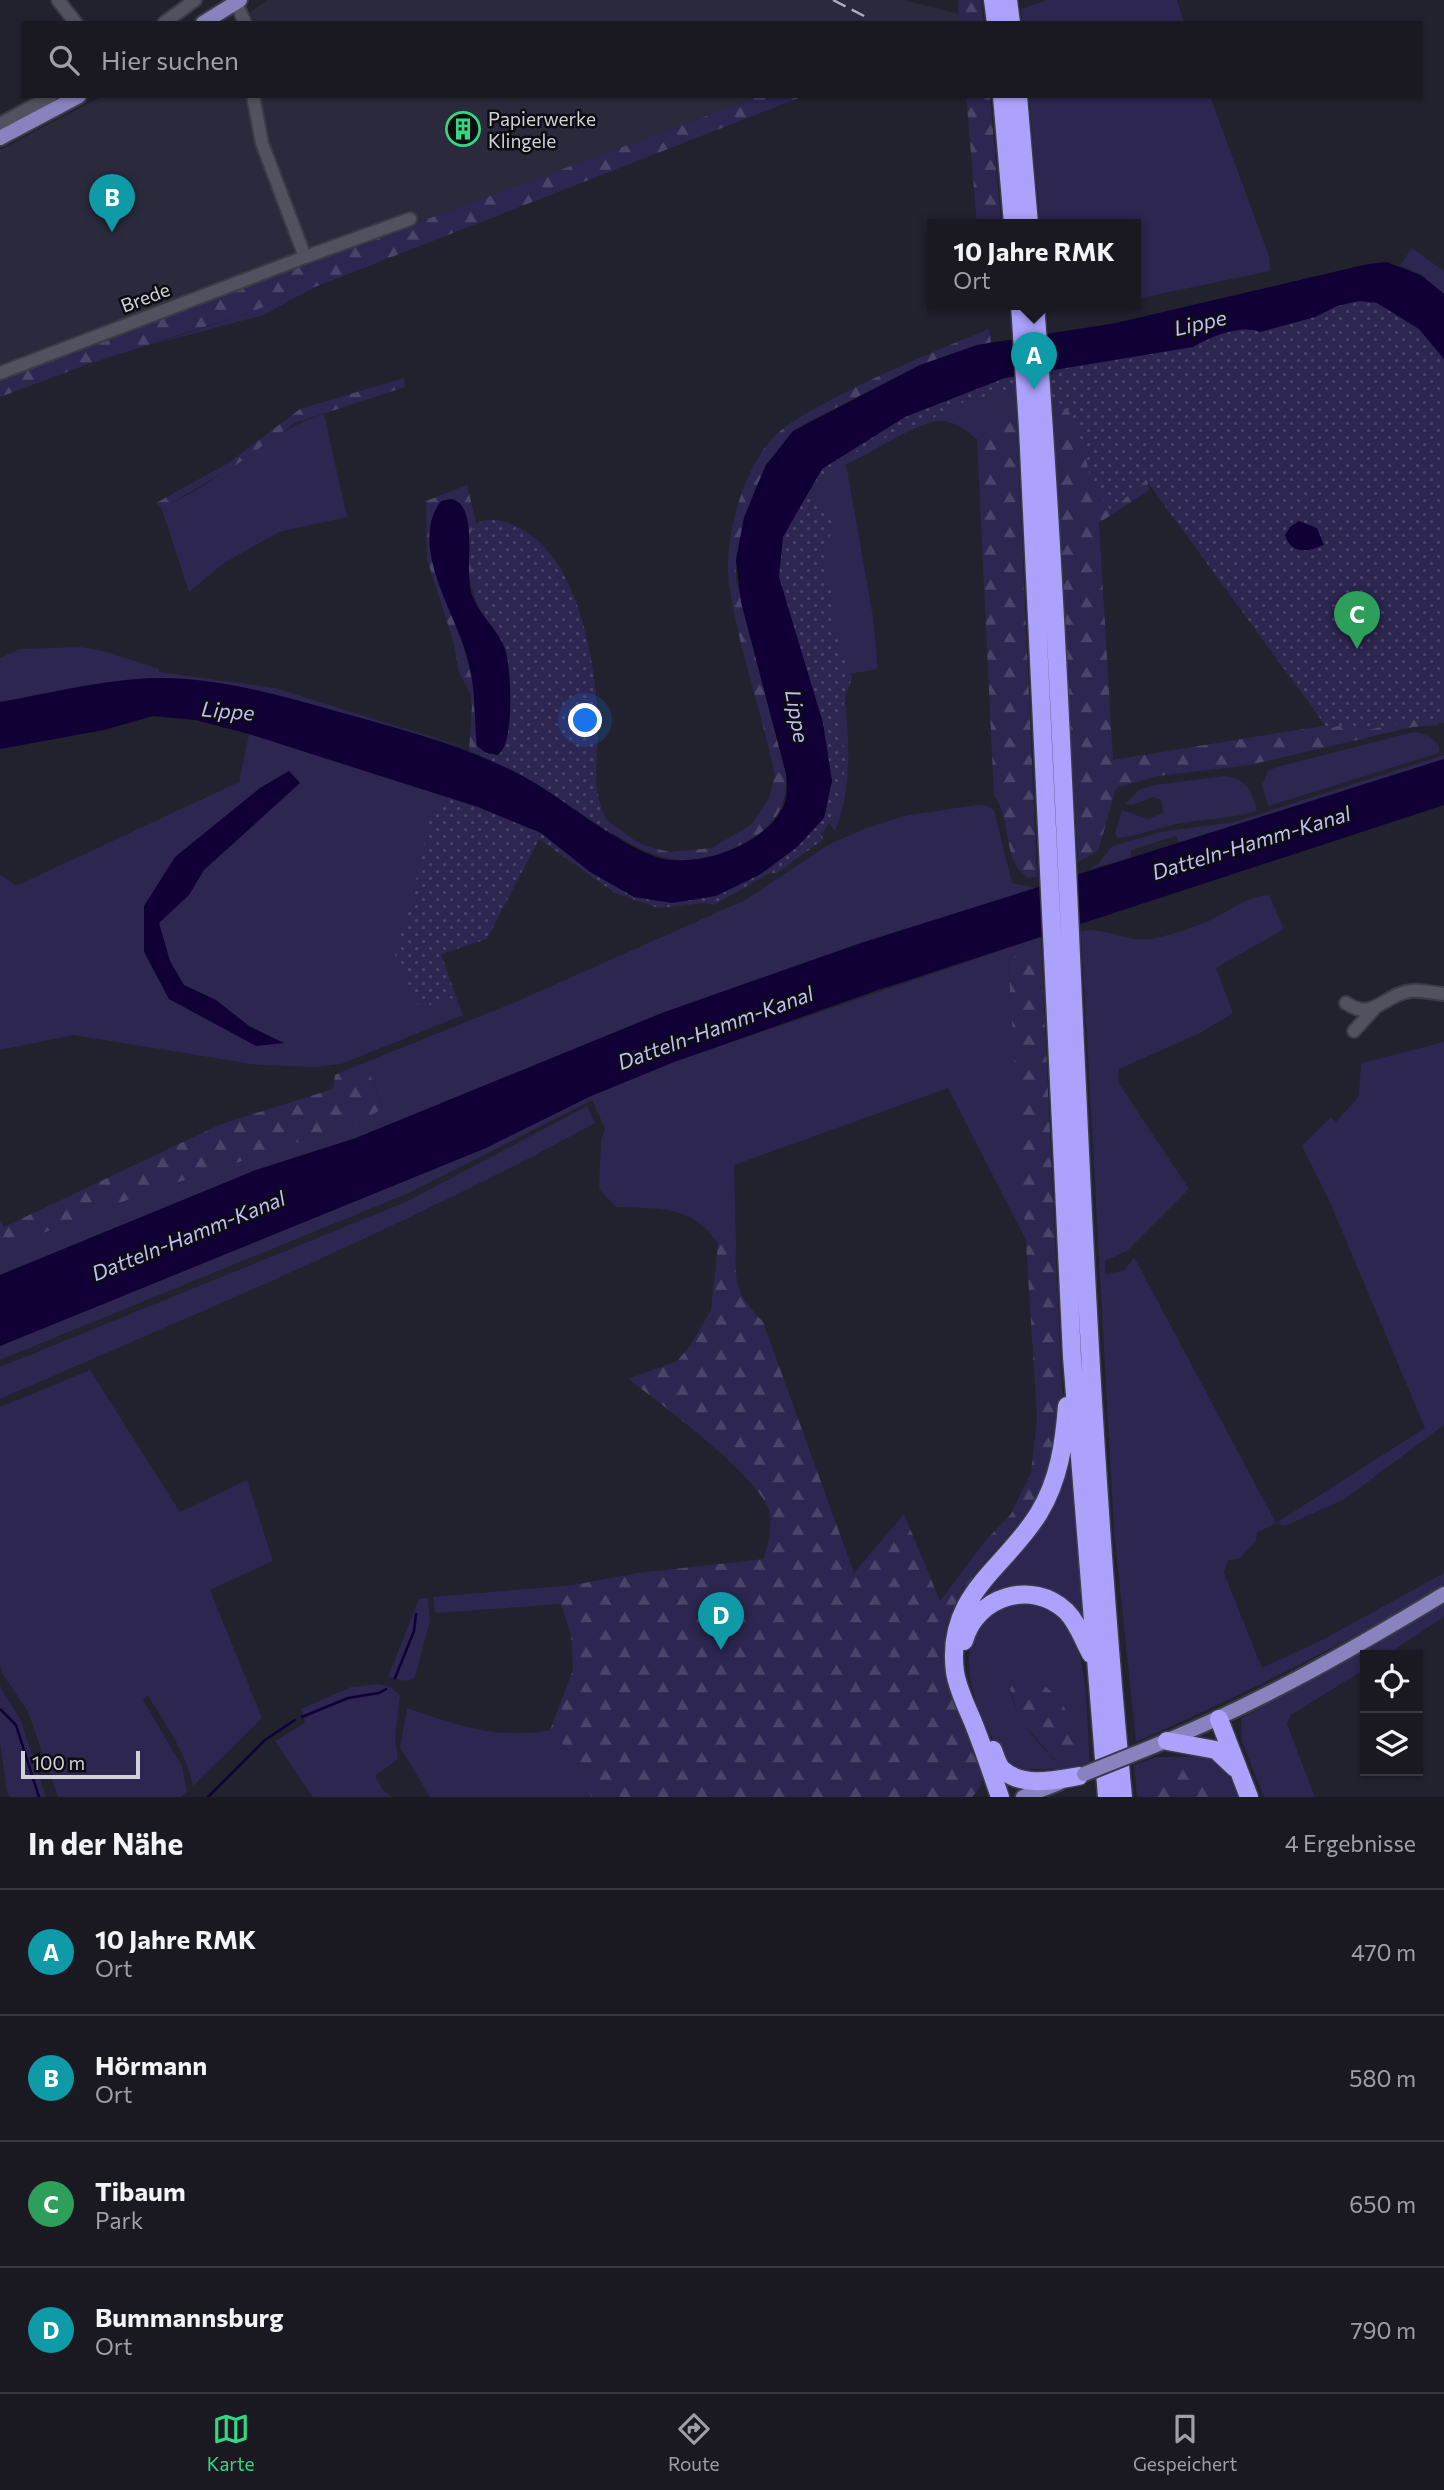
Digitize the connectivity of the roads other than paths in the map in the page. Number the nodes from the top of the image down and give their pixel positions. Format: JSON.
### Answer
{"nodes":[{"id":1,"x":58,"y":0,"type":"edge"},
{"id":2,"x":195,"y":0,"type":"edge"},
{"id":3,"x":993,"y":0,"type":"edge"},
{"id":4,"x":237,"y":1,"type":"edge"},
{"id":5,"x":1004,"y":17,"type":"edge"},
{"id":6,"x":74,"y":21,"type":"edge"},
{"id":7,"x":167,"y":21,"type":"edge"},
{"id":8,"x":206,"y":21,"type":"edge"},
{"id":9,"x":243,"y":21,"type":"edge"},
{"id":10,"x":47,"y":98,"type":"edge"},
{"id":11,"x":75,"y":98,"type":"edge"},
{"id":12,"x":253,"y":98,"type":"edge"},
{"id":13,"x":1002,"y":98,"type":"edge"},
{"id":14,"x":1018,"y":98,"type":"edge"},
{"id":15,"x":0,"y":124,"type":"edge"},
{"id":16,"x":0,"y":138,"type":"edge"},
{"id":17,"x":410,"y":219,"type":"dead end"},
{"id":18,"x":1013,"y":219,"type":"edge"},
{"id":19,"x":1029,"y":219,"type":"edge"},
{"id":20,"x":305,"y":257,"type":"junction"},
{"id":21,"x":1021,"y":310,"type":"edge"},
{"id":22,"x":1035,"y":310,"type":"edge"},
{"id":23,"x":0,"y":373,"type":"edge"},
{"id":24,"x":1036,"y":427,"type":"junction"},
{"id":25,"x":1062,"y":958,"type":"junction"},
{"id":26,"x":1444,"y":994,"type":"edge"},
{"id":27,"x":1346,"y":1003,"type":"dead end"},
{"id":28,"x":1373,"y":1010,"type":"junction"},
{"id":29,"x":1354,"y":1031,"type":"dead end"},
{"id":30,"x":1072,"y":1357,"type":"junction"},
{"id":31,"x":1444,"y":1594,"type":"edge"},
{"id":32,"x":1095,"y":1660,"type":"junction"},
{"id":33,"x":1213,"y":1721,"type":"junction"},
{"id":34,"x":1167,"y":1741,"type":"junction"},
{"id":35,"x":1222,"y":1754,"type":"junction"},
{"id":36,"x":1236,"y":1769,"type":"junction"},
{"id":37,"x":1003,"y":1770,"type":"junction"},
{"id":38,"x":1081,"y":1775,"type":"junction"},
{"id":39,"x":1000,"y":1797,"type":"edge"},
{"id":40,"x":1010,"y":1797,"type":"edge"},
{"id":41,"x":1023,"y":1797,"type":"edge"},
{"id":42,"x":1107,"y":1797,"type":"edge"},
{"id":43,"x":1124,"y":1797,"type":"edge"},
{"id":44,"x":1249,"y":1797,"type":"edge"}],
"edges":[{"from":1,"to":6,"type":"street"},
{"from":2,"to":7,"type":"street"},
{"from":3,"to":5,"type":"highway"},
{"from":4,"to":8,"type":"main road"},
{"from":4,"to":9,"type":"street"},
{"from":10,"to":15,"type":"street"},
{"from":11,"to":16,"type":"main road"},
{"from":12,"to":20,"type":"street"},
{"from":13,"to":18,"type":"highway"},
{"from":14,"to":19,"type":"highway"},
{"from":17,"to":20,"type":"street","name":"Brede"},
{"from":20,"to":23,"type":"street","name":"Brede"},
{"from":21,"to":24,"type":"highway"},
{"from":22,"to":24,"type":"highway"},
{"from":24,"to":25,"type":"highway"},
{"from":25,"to":30,"type":"highway"},
{"from":25,"to":43,"type":"highway"},
{"from":26,"to":28,"type":"street"},
{"from":27,"to":28,"type":"street"},
{"from":28,"to":29,"type":"street"},
{"from":30,"to":32,"type":"highway"},
{"from":30,"to":39,"type":"highway"},
{"from":31,"to":33,"type":"main road"},
{"from":32,"to":37,"type":"highway"},
{"from":32,"to":42,"type":"highway"},
{"from":33,"to":34,"type":"main road"},
{"from":33,"to":35,"type":"highway"},
{"from":33,"to":36,"type":"highway"},
{"from":34,"to":35,"type":"highway"},
{"from":34,"to":38,"type":"main road","bridge":true},
{"from":35,"to":36,"type":"highway"},
{"from":36,"to":44,"type":"highway"},
{"from":37,"to":38,"type":"highway"},
{"from":37,"to":40,"type":"highway"},
{"from":38,"to":41,"type":"main road"}]}
